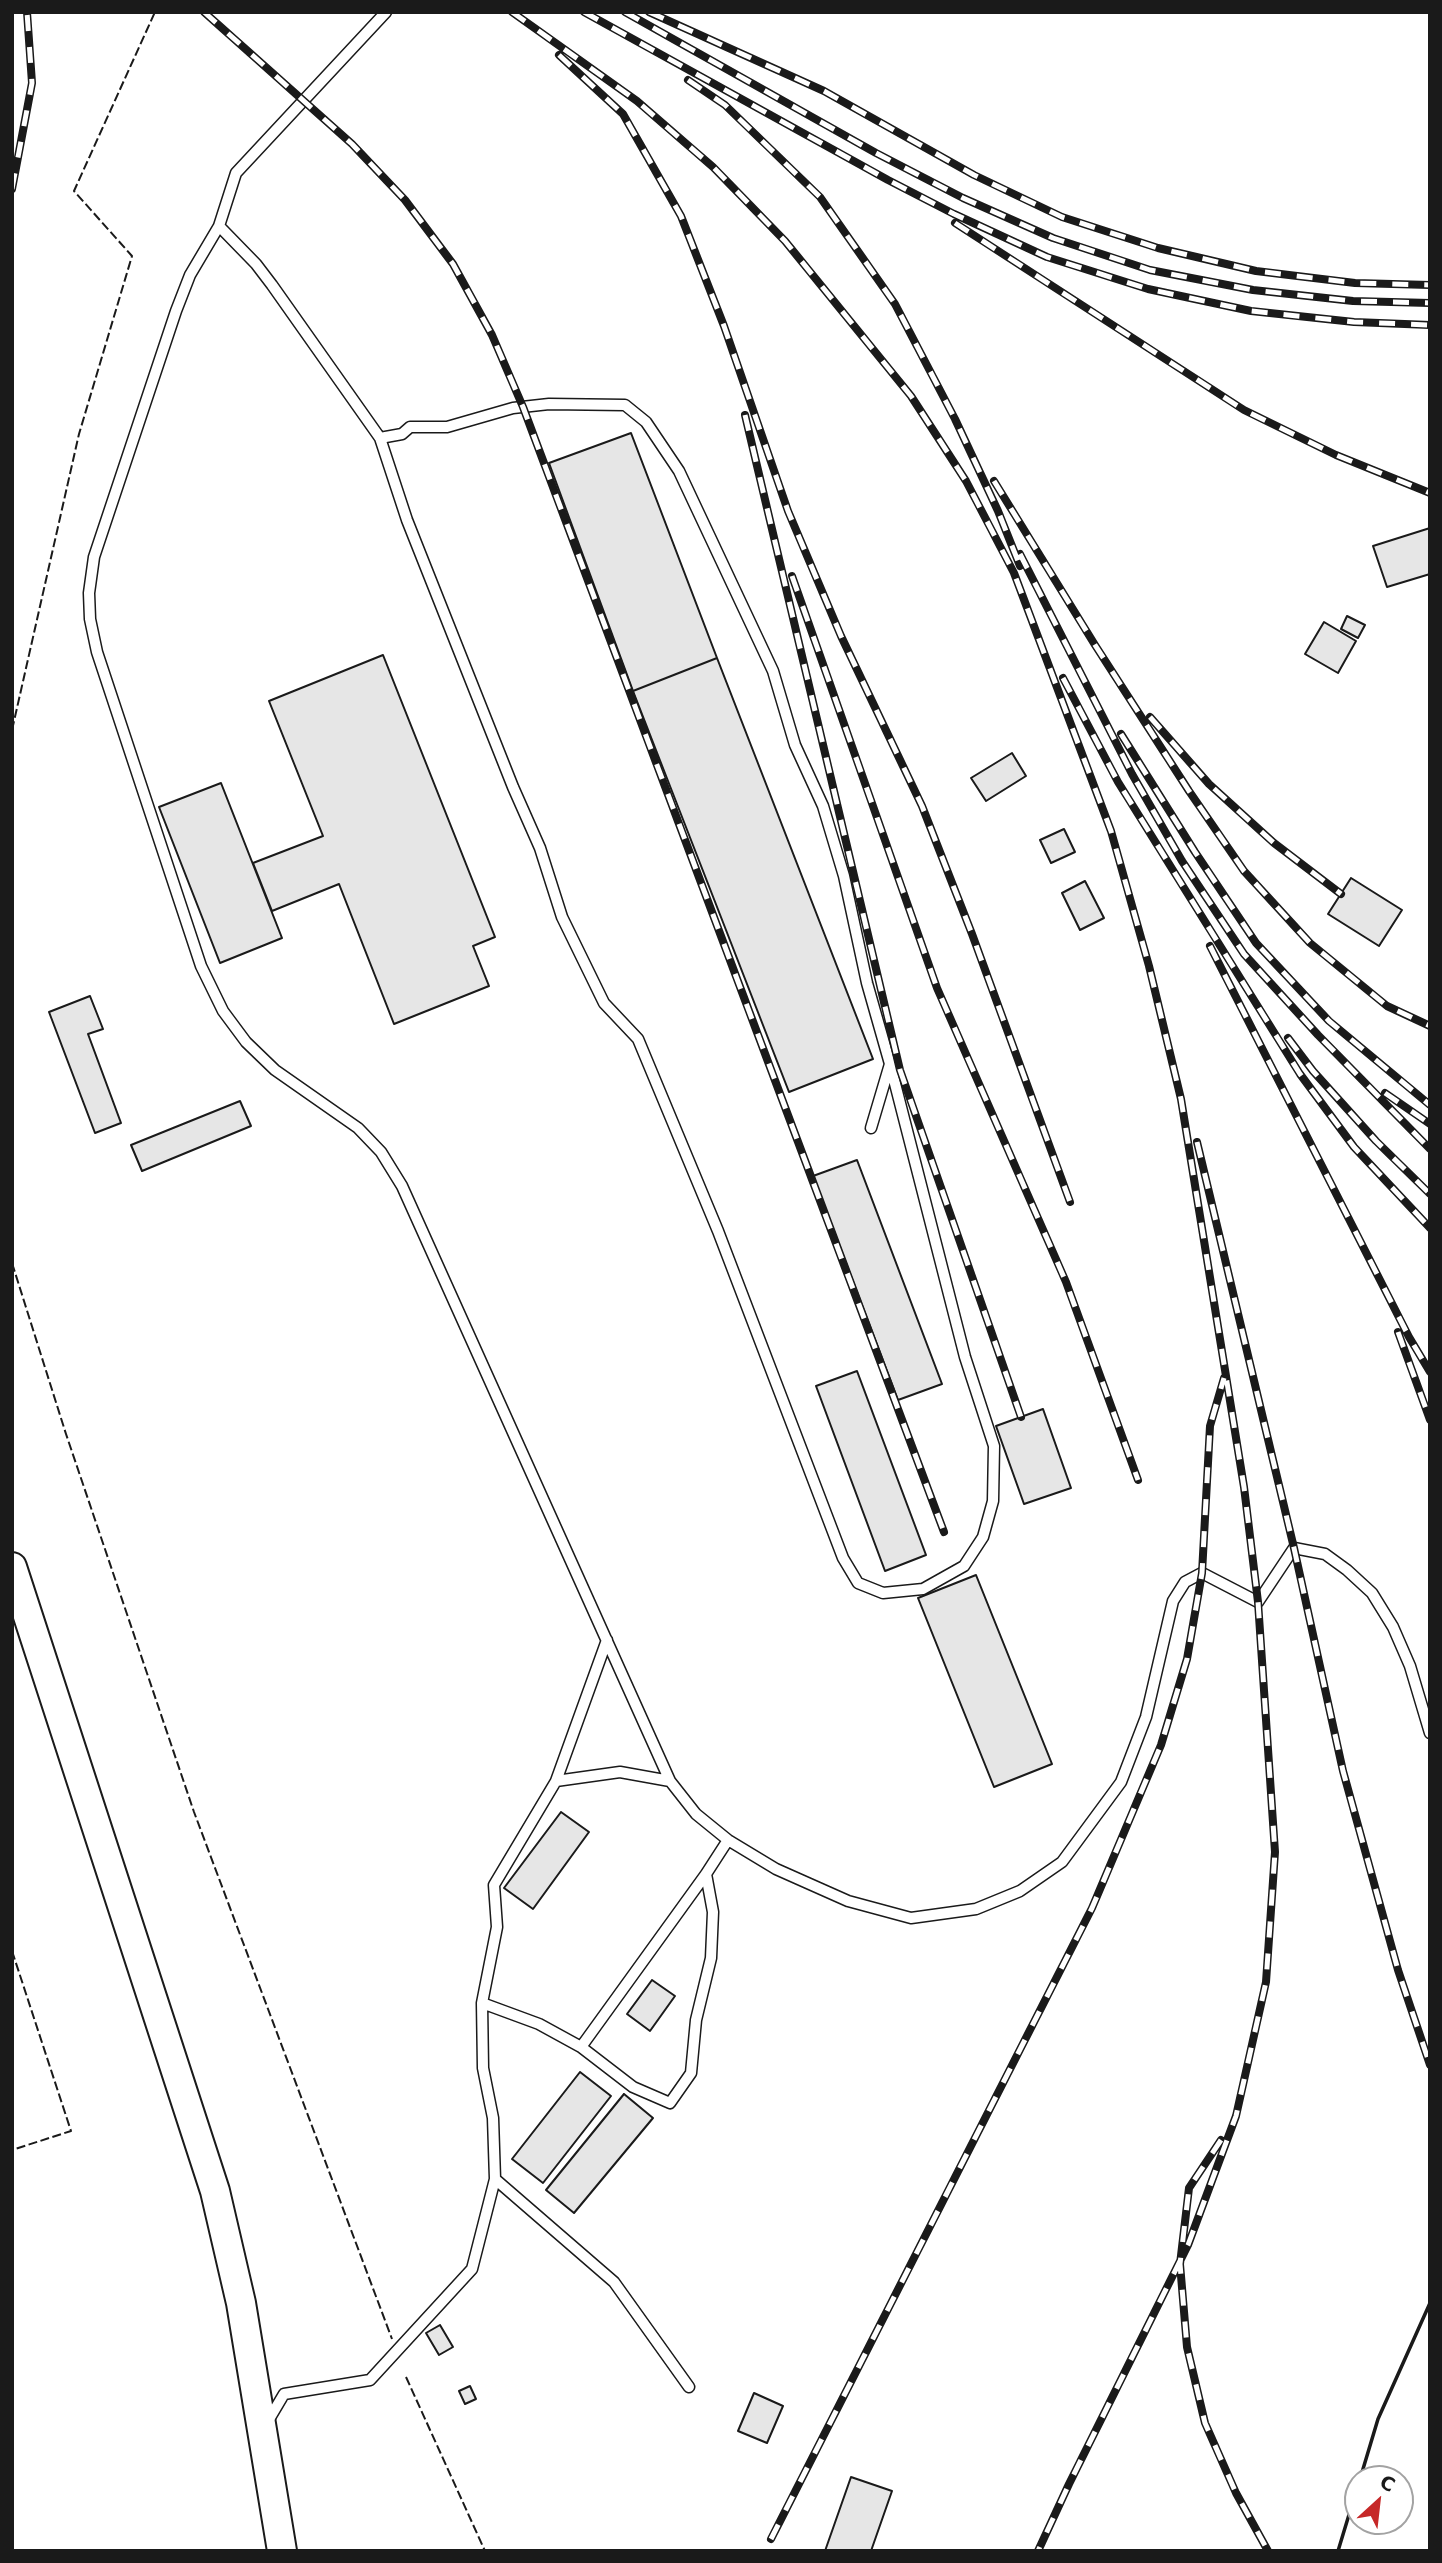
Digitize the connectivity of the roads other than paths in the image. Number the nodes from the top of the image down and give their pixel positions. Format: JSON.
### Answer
{"nodes":[{"id":1,"x":386,"y":12,"type":"edge"},
{"id":2,"x":219,"y":226,"type":"junction"},
{"id":3,"x":380,"y":438,"type":"junction"},
{"id":4,"x":890,"y":1063,"type":"junction"},
{"id":5,"x":871,"y":1128,"type":"dead end"},
{"id":6,"x":12,"y":1567,"type":"edge"},
{"id":7,"x":607,"y":1640,"type":"junction"},
{"id":8,"x":1430,"y":1732,"type":"edge"},
{"id":9,"x":556,"y":1781,"type":"junction"},
{"id":10,"x":670,"y":1781,"type":"junction"},
{"id":11,"x":728,"y":1840,"type":"junction"},
{"id":12,"x":706,"y":1874,"type":"junction"},
{"id":13,"x":482,"y":2003,"type":"junction"},
{"id":14,"x":581,"y":2047,"type":"junction"},
{"id":15,"x":495,"y":2179,"type":"junction"},
{"id":16,"x":689,"y":2387,"type":"dead end"},
{"id":17,"x":262,"y":2432,"type":"junction"},
{"id":18,"x":282,"y":2551,"type":"edge"}],
"edges":[{"from":1,"to":2,"type":"lane"},
{"from":2,"to":3,"type":"lane"},
{"from":2,"to":7,"type":"lane"},
{"from":3,"to":4,"type":"lane"},
{"from":3,"to":4,"type":"lane"},
{"from":4,"to":5,"type":"lane"},
{"from":6,"to":17,"type":"main road"},
{"from":7,"to":9,"type":"lane"},
{"from":7,"to":10,"type":"lane"},
{"from":8,"to":11,"type":"lane"},
{"from":9,"to":10,"type":"lane"},
{"from":9,"to":13,"type":"lane"},
{"from":10,"to":11,"type":"lane"},
{"from":11,"to":12,"type":"lane"},
{"from":12,"to":14,"type":"lane"},
{"from":12,"to":14,"type":"lane"},
{"from":13,"to":14,"type":"lane"},
{"from":13,"to":15,"type":"lane"},
{"from":15,"to":16,"type":"lane"},
{"from":15,"to":17,"type":"lane"},
{"from":17,"to":18,"type":"main road"}]}
